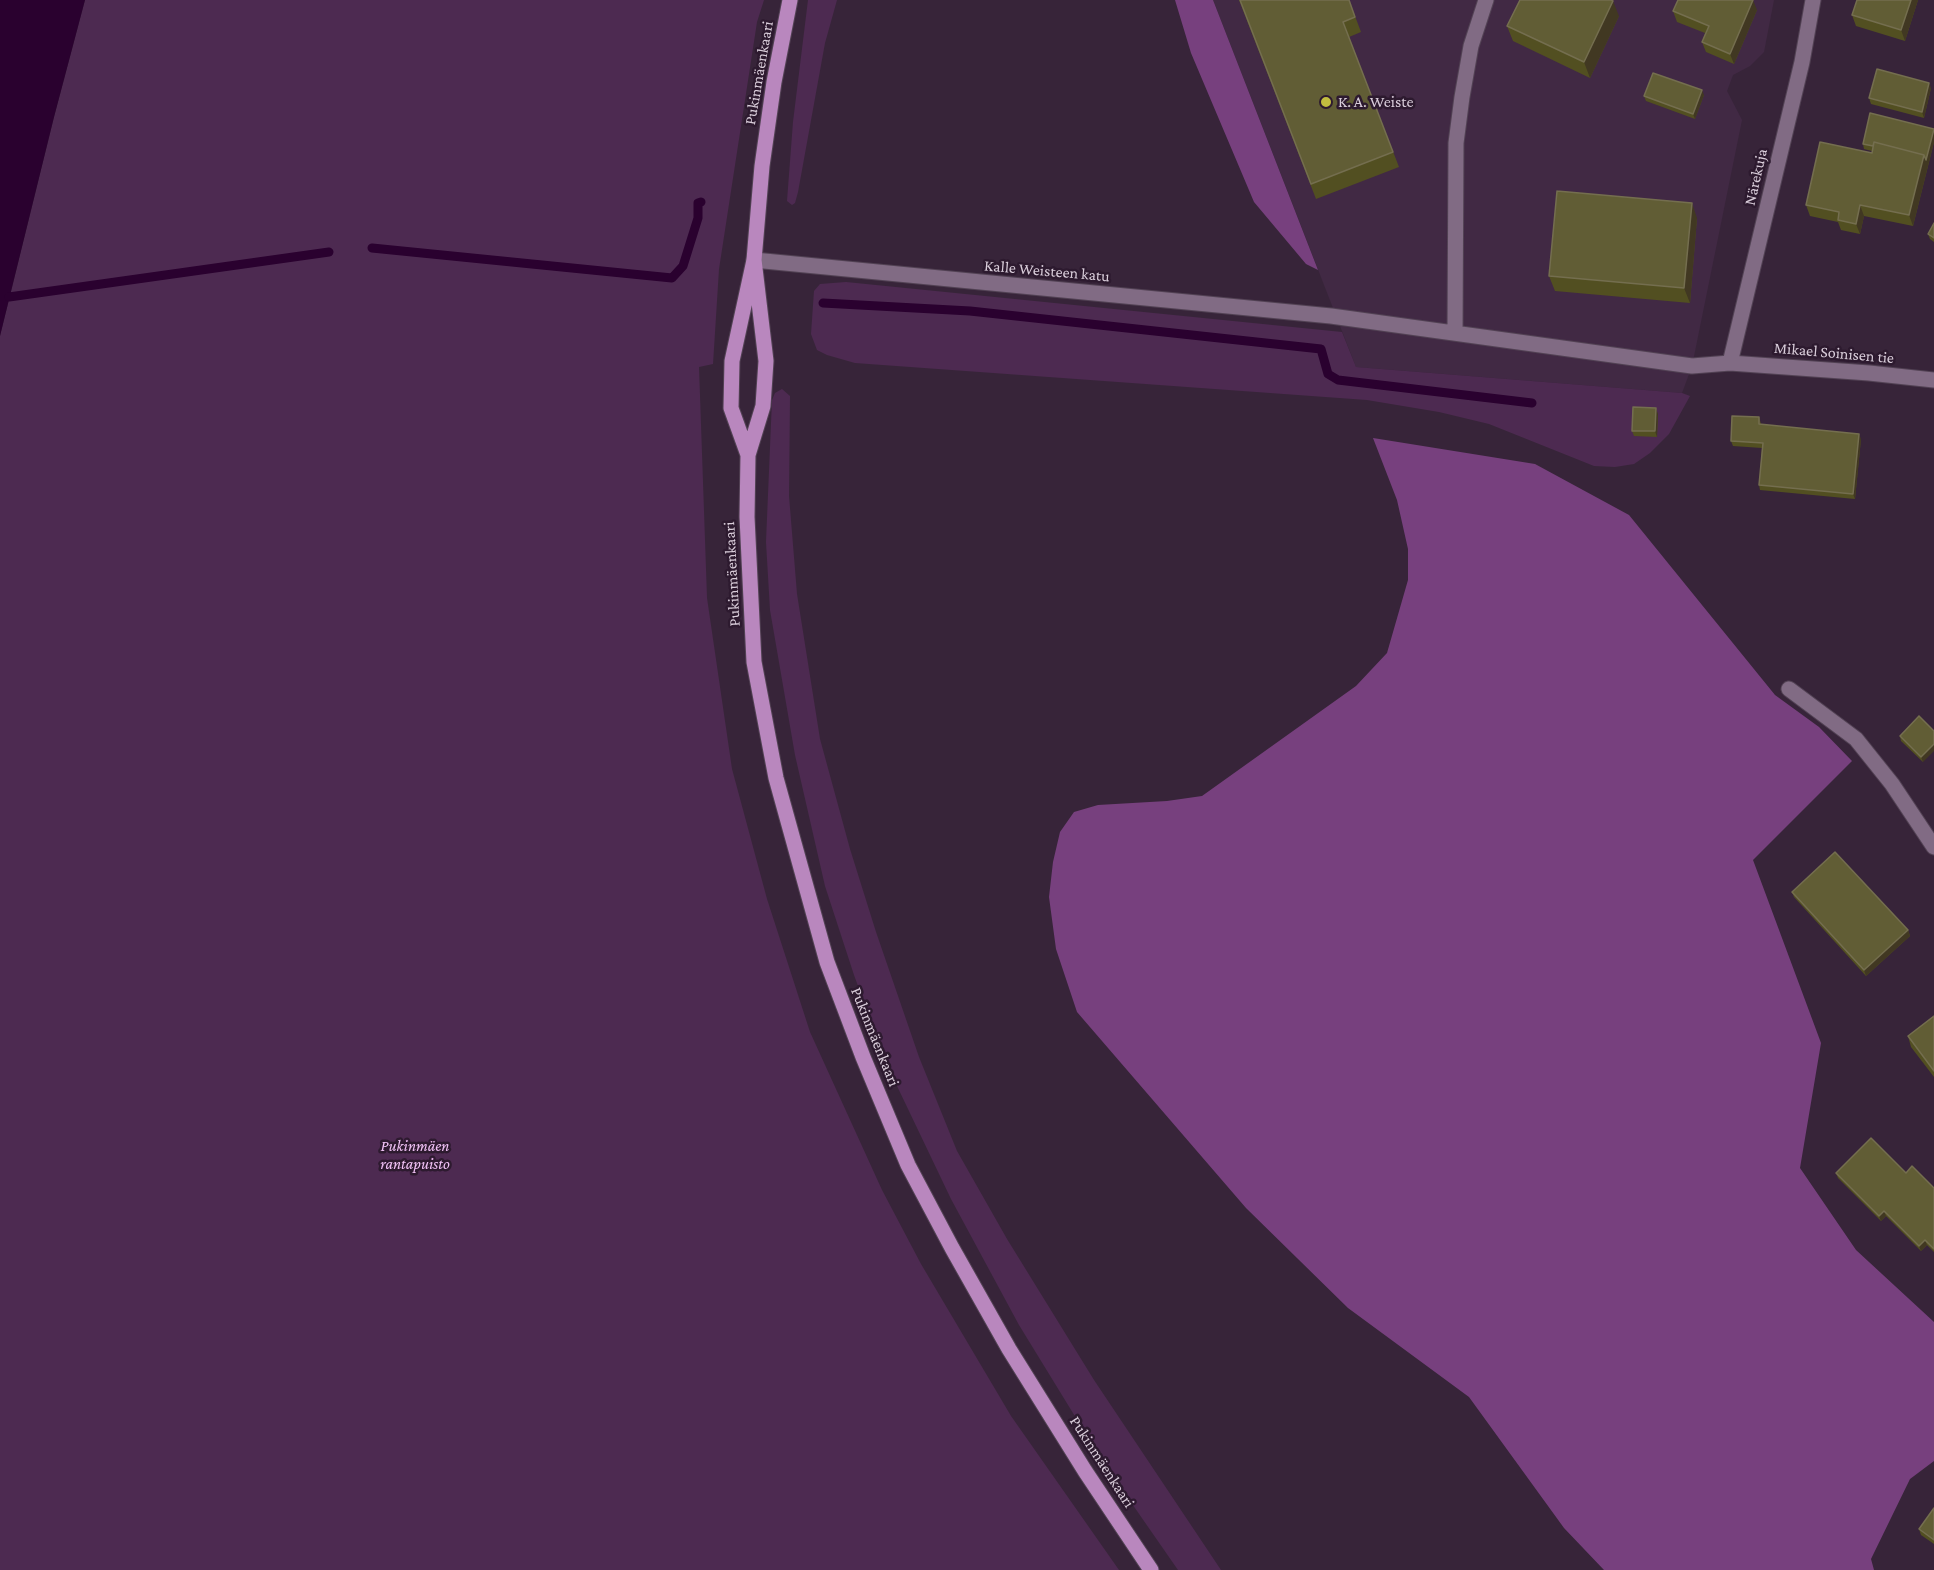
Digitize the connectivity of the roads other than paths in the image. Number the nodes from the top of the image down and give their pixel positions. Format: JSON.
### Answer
{"nodes":[{"id":1,"x":790,"y":0,"type":"edge"},
{"id":2,"x":1486,"y":0,"type":"edge"},
{"id":3,"x":1813,"y":0,"type":"edge"},
{"id":4,"x":754,"y":260,"type":"junction"},
{"id":5,"x":1455,"y":333,"type":"junction"},
{"id":6,"x":1730,"y":363,"type":"junction"},
{"id":7,"x":1934,"y":380,"type":"edge"},
{"id":8,"x":748,"y":455,"type":"junction"},
{"id":9,"x":1789,"y":689,"type":"dead end"},
{"id":10,"x":1934,"y":847,"type":"edge"},
{"id":11,"x":1151,"y":1570,"type":"edge"}],
"edges":[{"from":1,"to":4,"type":"main road","name":"Pukinmäenkaari"},
{"from":2,"to":5,"type":"street"},
{"from":3,"to":6,"type":"street","name":"Närekuja"},
{"from":4,"to":5,"type":"street","name":"Kalle Weisteen katu"},
{"from":4,"to":8,"type":"main road","name":"Pukinmäenkaari"},
{"from":4,"to":8,"type":"main road","name":"Pukinmäenkaari"},
{"from":5,"to":6,"type":"street","name":"Mikael Soinisen tie"},
{"from":6,"to":7,"type":"street","name":"Mikael Soinisen tie"},
{"from":8,"to":11,"type":"main road","name":"Pukinmäenkaari"},
{"from":9,"to":10,"type":"street"}]}
